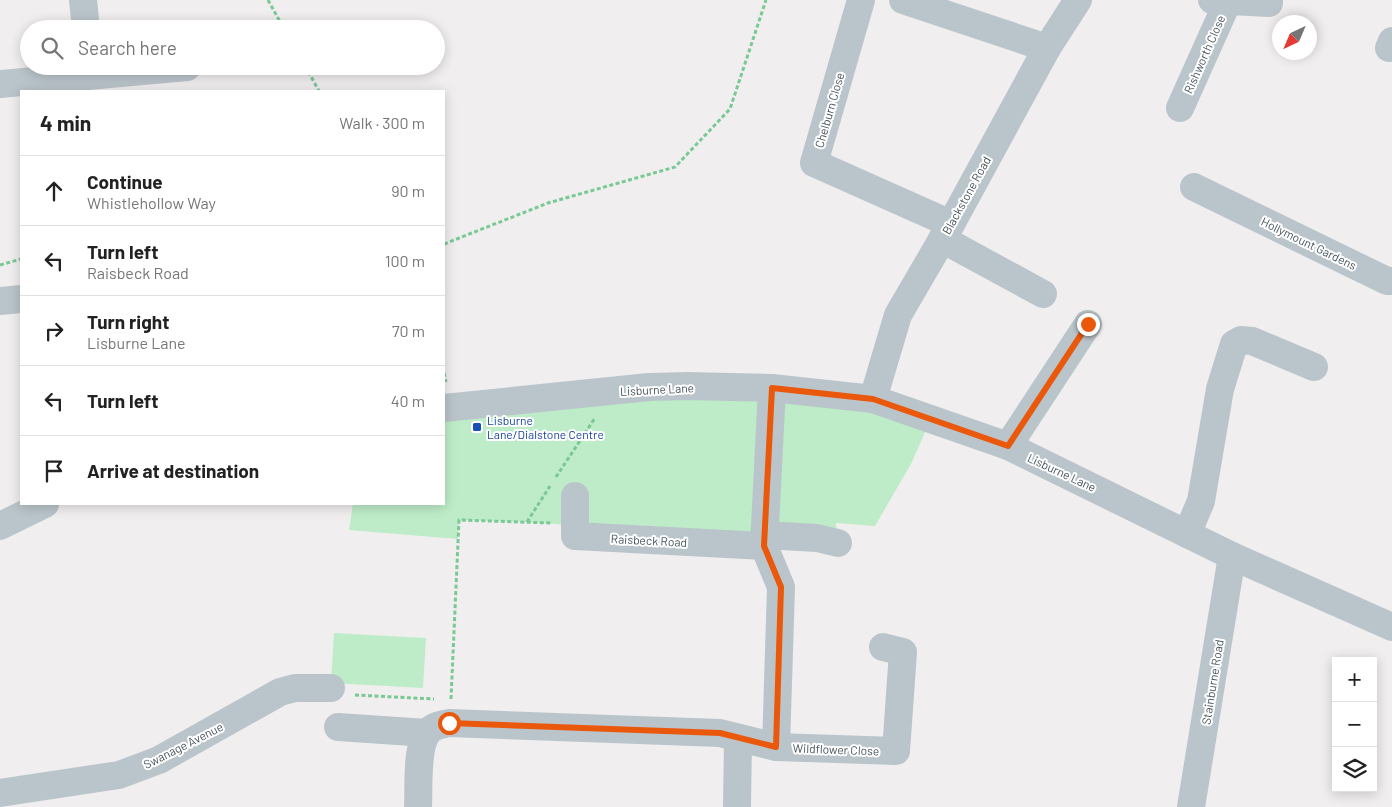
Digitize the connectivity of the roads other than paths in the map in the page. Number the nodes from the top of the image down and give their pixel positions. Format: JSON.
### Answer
{"nodes":[{"id":1,"x":83,"y":0,"type":"edge"},
{"id":2,"x":861,"y":0,"type":"edge"},
{"id":3,"x":903,"y":0,"type":"edge"},
{"id":4,"x":1078,"y":0,"type":"edge"},
{"id":5,"x":1212,"y":0,"type":"edge"},
{"id":6,"x":1269,"y":0,"type":"edge"},
{"id":7,"x":1228,"y":1,"type":"edge"},
{"id":8,"x":85,"y":20,"type":"edge"},
{"id":9,"x":1047,"y":48,"type":"junction"},
{"id":10,"x":63,"y":75,"type":"edge"},
{"id":11,"x":0,"y":84,"type":"edge"},
{"id":12,"x":1180,"y":108,"type":"dead end"},
{"id":13,"x":1194,"y":187,"type":"dead end"},
{"id":14,"x":946,"y":231,"type":"junction"},
{"id":15,"x":1392,"y":281,"type":"edge"},
{"id":16,"x":1043,"y":294,"type":"dead end"},
{"id":17,"x":20,"y":299,"type":"edge"},
{"id":18,"x":0,"y":301,"type":"edge"},
{"id":19,"x":1088,"y":324,"type":"dead end"},
{"id":20,"x":1314,"y":367,"type":"dead end"},
{"id":21,"x":772,"y":388,"type":"junction"},
{"id":22,"x":873,"y":399,"type":"junction"},
{"id":23,"x":445,"y":408,"type":"edge"},
{"id":24,"x":1008,"y":446,"type":"junction"},
{"id":25,"x":575,"y":496,"type":"dead end"},
{"id":26,"x":43,"y":505,"type":"edge"},
{"id":27,"x":2,"y":527,"type":"edge"},
{"id":28,"x":1187,"y":534,"type":"junction"},
{"id":29,"x":764,"y":540,"type":"junction"},
{"id":30,"x":838,"y":543,"type":"dead end"},
{"id":31,"x":1232,"y":556,"type":"junction"},
{"id":32,"x":1392,"y":627,"type":"edge"},
{"id":33,"x":883,"y":647,"type":"dead end"},
{"id":34,"x":331,"y":688,"type":"road end"},
{"id":35,"x":442,"y":719,"type":"junction"},
{"id":36,"x":338,"y":727,"type":"dead end"},
{"id":37,"x":738,"y":738,"type":"junction"},
{"id":38,"x":776,"y":747,"type":"junction"},
{"id":39,"x":0,"y":793,"type":"edge"},
{"id":40,"x":418,"y":807,"type":"edge"},
{"id":41,"x":737,"y":807,"type":"edge"},
{"id":42,"x":1191,"y":807,"type":"edge"}],
"edges":[{"from":1,"to":8,"type":"street"},
{"from":2,"to":14,"type":"street","name":"Chelburn Close"},
{"from":3,"to":9,"type":"street"},
{"from":4,"to":9,"type":"street","name":"Blackstone Road"},
{"from":5,"to":7,"type":"street","name":"Rishworth Close"},
{"from":6,"to":7,"type":"street","name":"Rishworth Close"},
{"from":7,"to":12,"type":"street","name":"Rishworth Close"},
{"from":9,"to":14,"type":"street","name":"Blackstone Road"},
{"from":10,"to":11,"type":"street"},
{"from":13,"to":15,"type":"street","name":"Hollymount Gardens"},
{"from":14,"to":16,"type":"street"},
{"from":14,"to":22,"type":"street","name":"Blackstone Road"},
{"from":17,"to":18,"type":"street"},
{"from":19,"to":24,"type":"street"},
{"from":20,"to":28,"type":"street"},
{"from":21,"to":22,"type":"street","name":"Lisburne Lane"},
{"from":21,"to":23,"type":"street","name":"Lisburne Lane"},
{"from":21,"to":29,"type":"street"},
{"from":22,"to":24,"type":"street","name":"Lisburne Lane"},
{"from":24,"to":28,"type":"street","name":"Lisburne Lane"},
{"from":25,"to":29,"type":"street","name":"Raisbeck Road"},
{"from":26,"to":27,"type":"street"},
{"from":28,"to":31,"type":"street","name":"Lisburne Lane"},
{"from":29,"to":30,"type":"street"},
{"from":29,"to":38,"type":"street"},
{"from":31,"to":32,"type":"street","name":"Lisburne Lane"},
{"from":31,"to":42,"type":"street","name":"Stainburne Road"},
{"from":33,"to":38,"type":"street","name":"Wildflower Close"},
{"from":34,"to":39,"type":"street","name":"Swanage Avenue"},
{"from":35,"to":36,"type":"street"},
{"from":35,"to":37,"type":"street"},
{"from":35,"to":40,"type":"street"},
{"from":37,"to":38,"type":"street"},
{"from":37,"to":41,"type":"street"}]}
